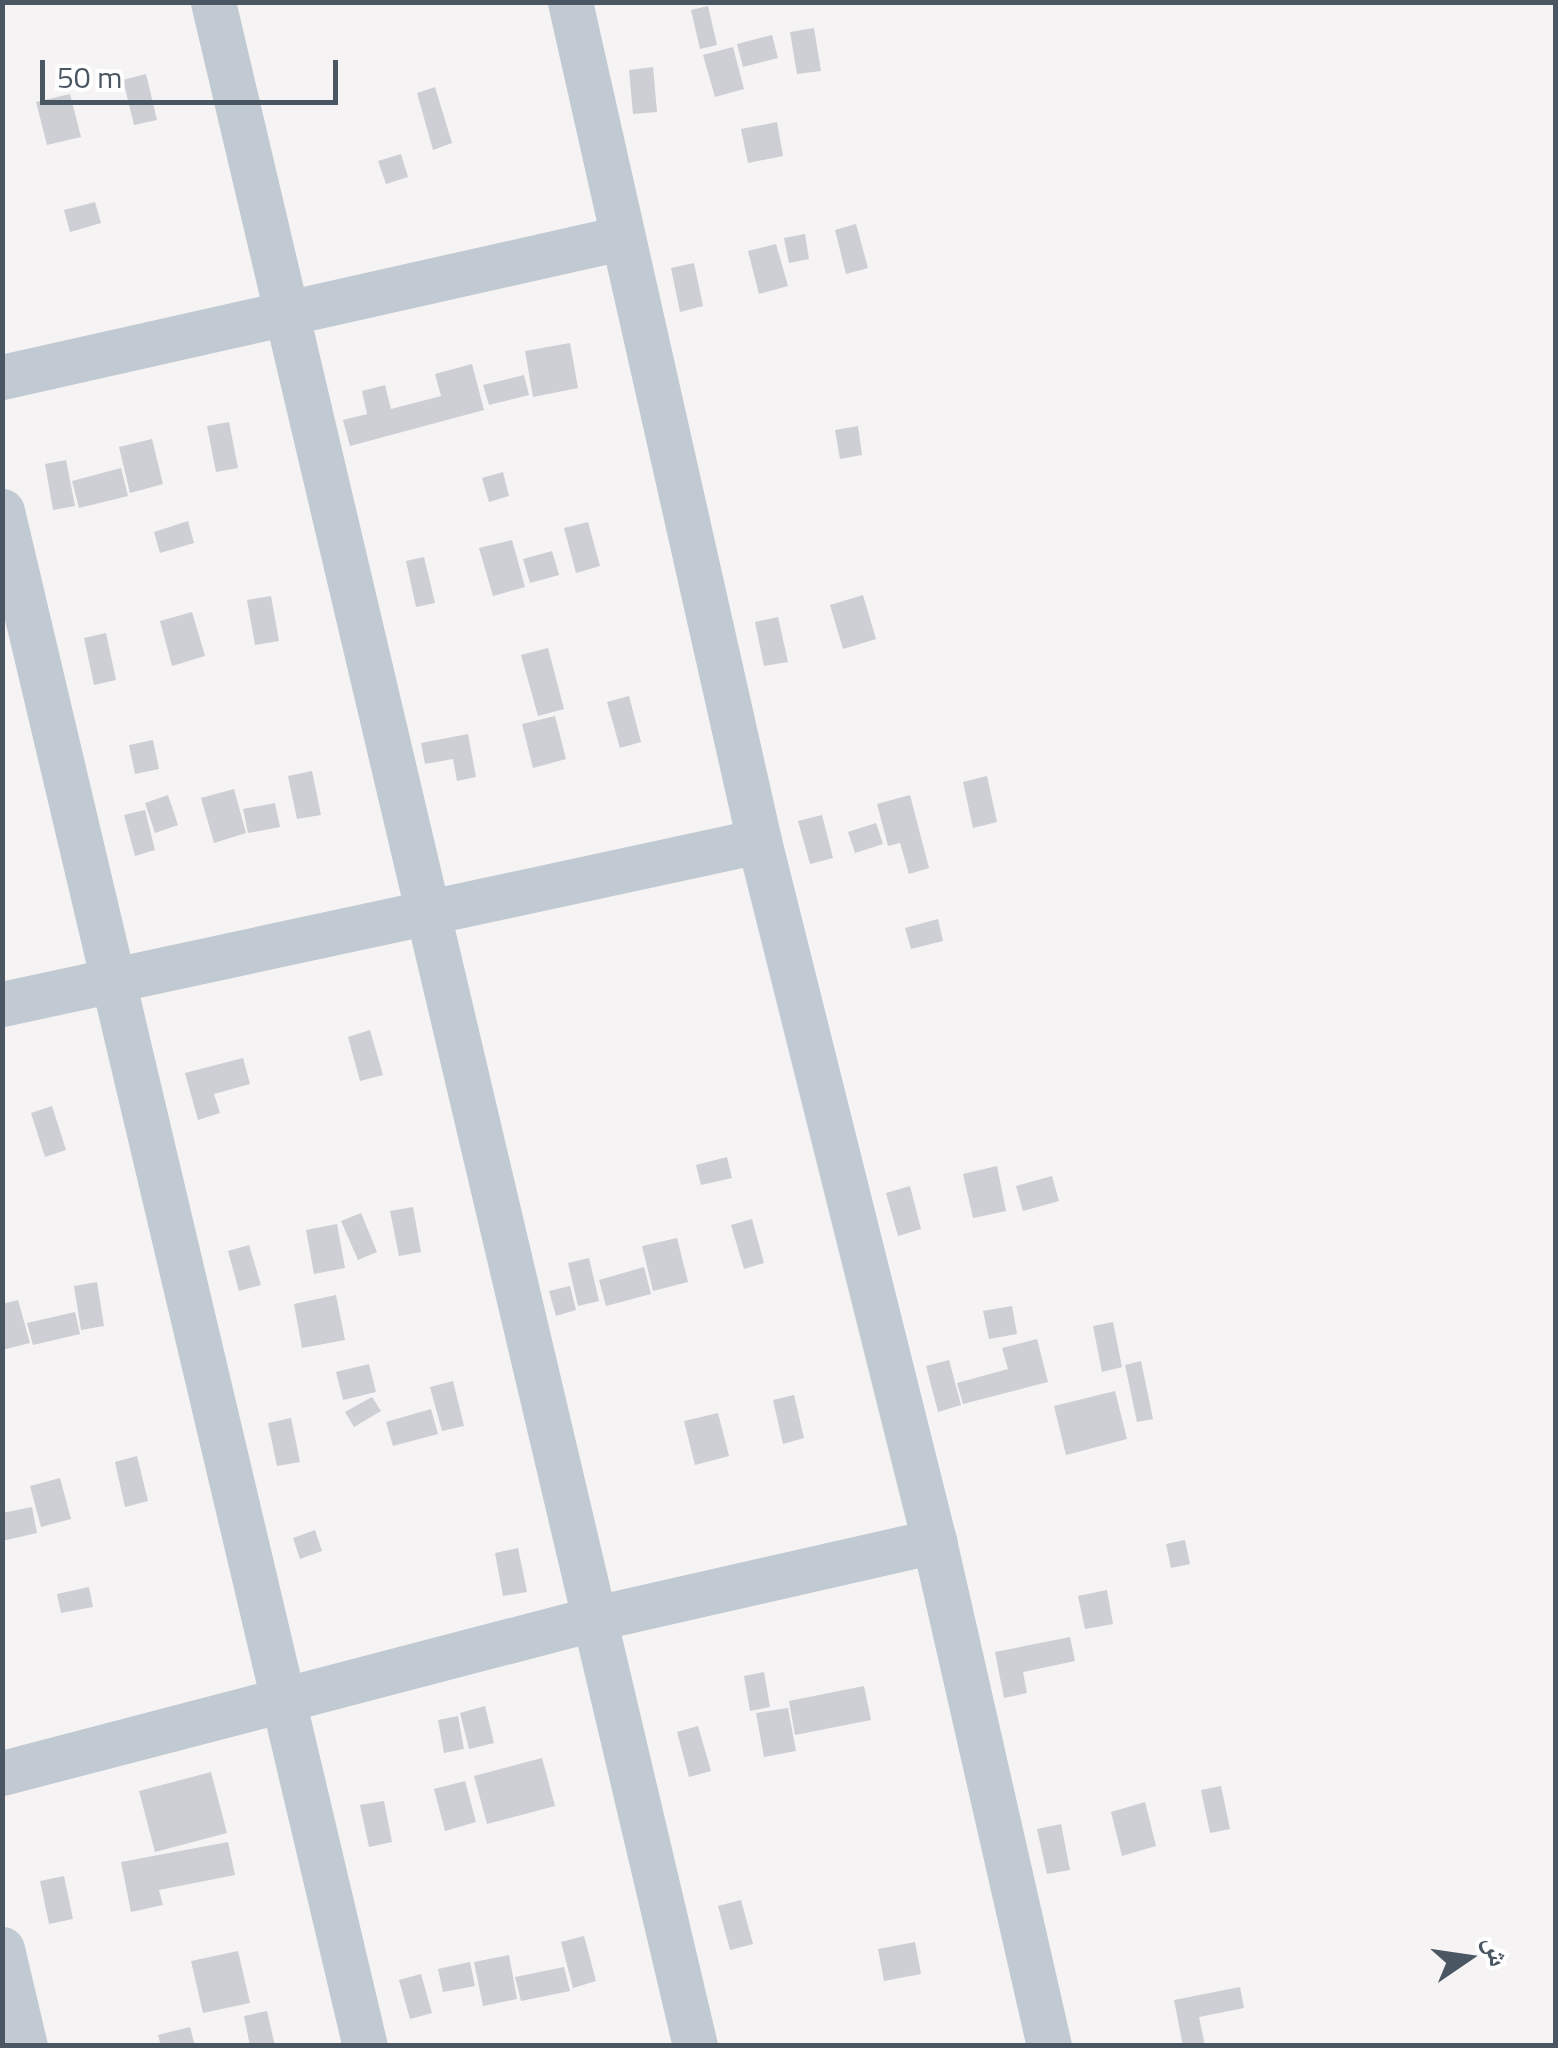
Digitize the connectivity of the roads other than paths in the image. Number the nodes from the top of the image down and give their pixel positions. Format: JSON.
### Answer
{"nodes":[{"id":1,"x":213,"y":2,"type":"edge"},
{"id":2,"x":570,"y":2,"type":"edge"},
{"id":3,"x":620,"y":238,"type":"junction"},
{"id":4,"x":288,"y":315,"type":"junction"},
{"id":5,"x":2,"y":378,"type":"edge"},
{"id":6,"x":2,"y":510,"type":"edge"},
{"id":7,"x":759,"y":841,"type":"junction"},
{"id":8,"x":427,"y":913,"type":"junction"},
{"id":9,"x":115,"y":980,"type":"junction"},
{"id":10,"x":2,"y":1004,"type":"edge"},
{"id":11,"x":934,"y":1541,"type":"junction"},
{"id":12,"x":596,"y":1618,"type":"junction"},
{"id":13,"x":286,"y":1700,"type":"junction"},
{"id":14,"x":2,"y":1773,"type":"edge"},
{"id":15,"x":2,"y":1949,"type":"edge"},
{"id":16,"x":25,"y":2046,"type":"edge"},
{"id":17,"x":364,"y":2046,"type":"edge"},
{"id":18,"x":695,"y":2046,"type":"edge"},
{"id":19,"x":1049,"y":2046,"type":"edge"}],
"edges":[{"from":1,"to":4,"type":"street"},
{"from":2,"to":3,"type":"street"},
{"from":3,"to":4,"type":"street"},
{"from":3,"to":7,"type":"street"},
{"from":4,"to":5,"type":"street"},
{"from":4,"to":8,"type":"street"},
{"from":6,"to":9,"type":"street"},
{"from":7,"to":8,"type":"street"},
{"from":7,"to":11,"type":"street"},
{"from":8,"to":9,"type":"street"},
{"from":8,"to":12,"type":"street"},
{"from":9,"to":10,"type":"street"},
{"from":9,"to":13,"type":"street"},
{"from":11,"to":12,"type":"street"},
{"from":11,"to":19,"type":"street"},
{"from":12,"to":13,"type":"street"},
{"from":12,"to":18,"type":"street"},
{"from":13,"to":14,"type":"street"},
{"from":13,"to":17,"type":"street"},
{"from":15,"to":16,"type":"street"}]}
